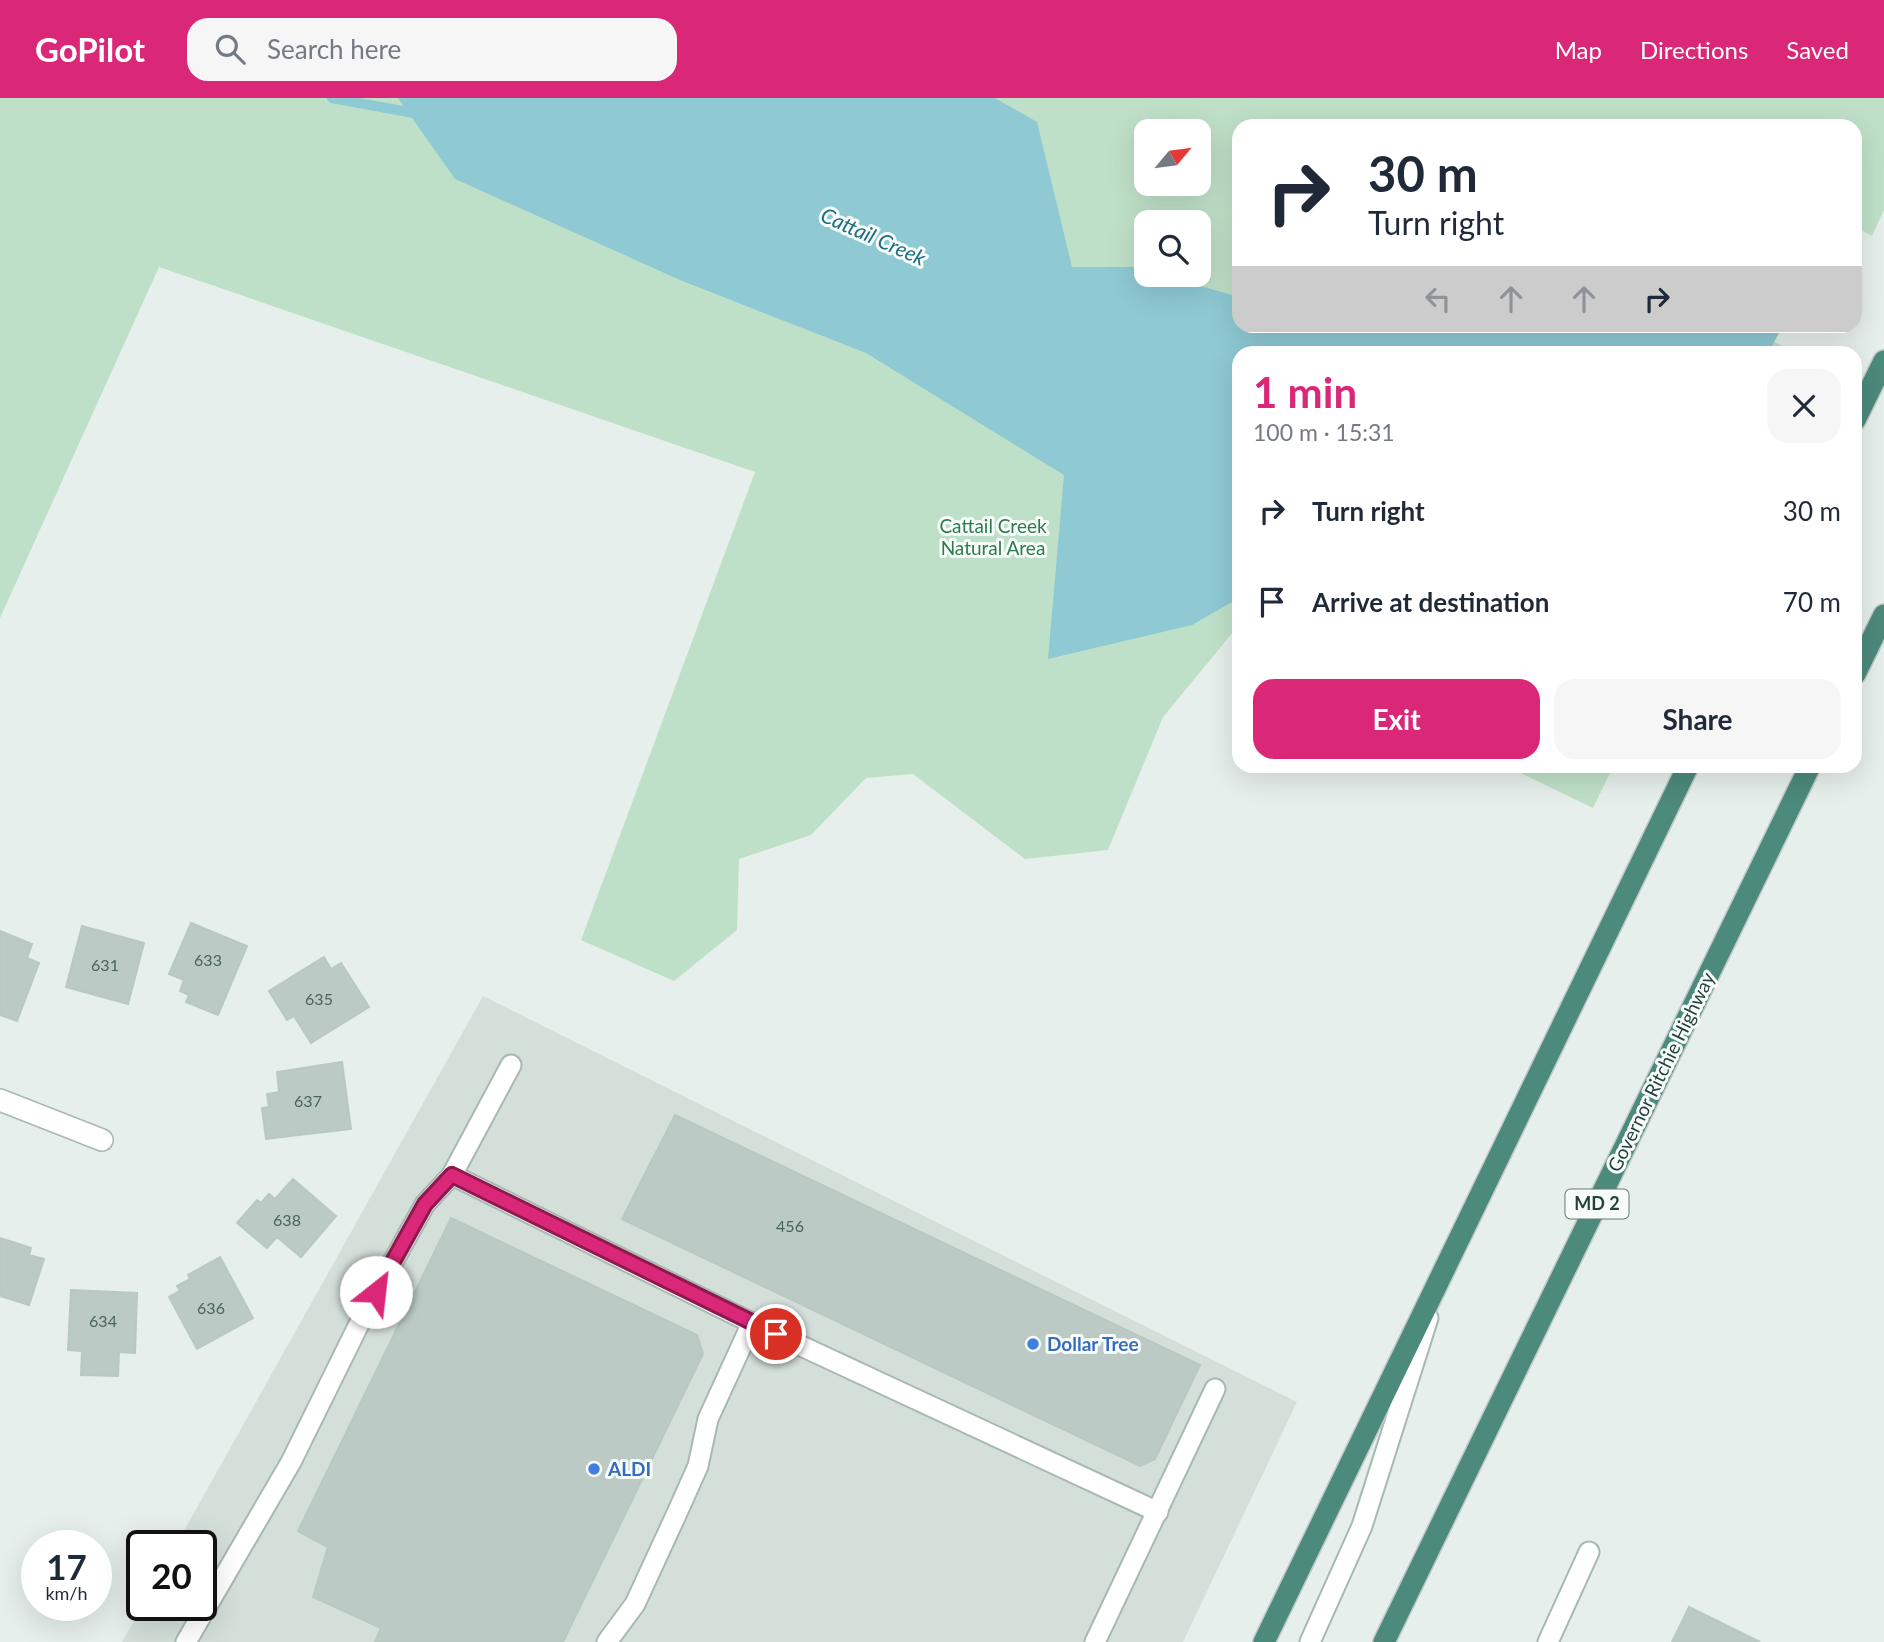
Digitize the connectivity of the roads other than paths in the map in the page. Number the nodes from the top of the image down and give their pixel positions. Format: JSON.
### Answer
{"nodes":[{"id":1,"x":1884,"y":360,"type":"edge"},
{"id":2,"x":1862,"y":406,"type":"edge"},
{"id":3,"x":1884,"y":615,"type":"edge"},
{"id":4,"x":1862,"y":660,"type":"edge"},
{"id":5,"x":1685,"y":773,"type":"edge"},
{"id":6,"x":1807,"y":773,"type":"edge"},
{"id":7,"x":511,"y":1065,"type":"dead end"},
{"id":8,"x":0,"y":1100,"type":"edge"},
{"id":9,"x":102,"y":1140,"type":"dead end"},
{"id":10,"x":452,"y":1175,"type":"junction"},
{"id":11,"x":1442,"y":1273,"type":"junction"},
{"id":12,"x":752,"y":1323,"type":"junction"},
{"id":13,"x":1215,"y":1389,"type":"dead end"},
{"id":14,"x":1158,"y":1512,"type":"junction"},
{"id":15,"x":1590,"y":1552,"type":"dead end"},
{"id":16,"x":186,"y":1642,"type":"edge"},
{"id":17,"x":607,"y":1642,"type":"edge"},
{"id":18,"x":1095,"y":1642,"type":"edge"},
{"id":19,"x":1264,"y":1642,"type":"edge"},
{"id":20,"x":1310,"y":1642,"type":"edge"},
{"id":21,"x":1384,"y":1642,"type":"edge"},
{"id":22,"x":1548,"y":1642,"type":"edge"}],
"edges":[{"from":1,"to":2,"type":"highway"},
{"from":3,"to":4,"type":"highway"},
{"from":5,"to":11,"type":"highway"},
{"from":6,"to":21,"type":"highway","name":"Governor Ritchie Highway","number":"MD 2"},
{"from":7,"to":10,"type":"lane"},
{"from":8,"to":9,"type":"street"},
{"from":10,"to":12,"type":"lane"},
{"from":10,"to":16,"type":"lane"},
{"from":11,"to":19,"type":"highway"},
{"from":11,"to":20,"type":"lane"},
{"from":12,"to":14,"type":"lane"},
{"from":12,"to":17,"type":"lane"},
{"from":13,"to":14,"type":"lane"},
{"from":14,"to":18,"type":"lane"},
{"from":15,"to":22,"type":"lane"}]}
